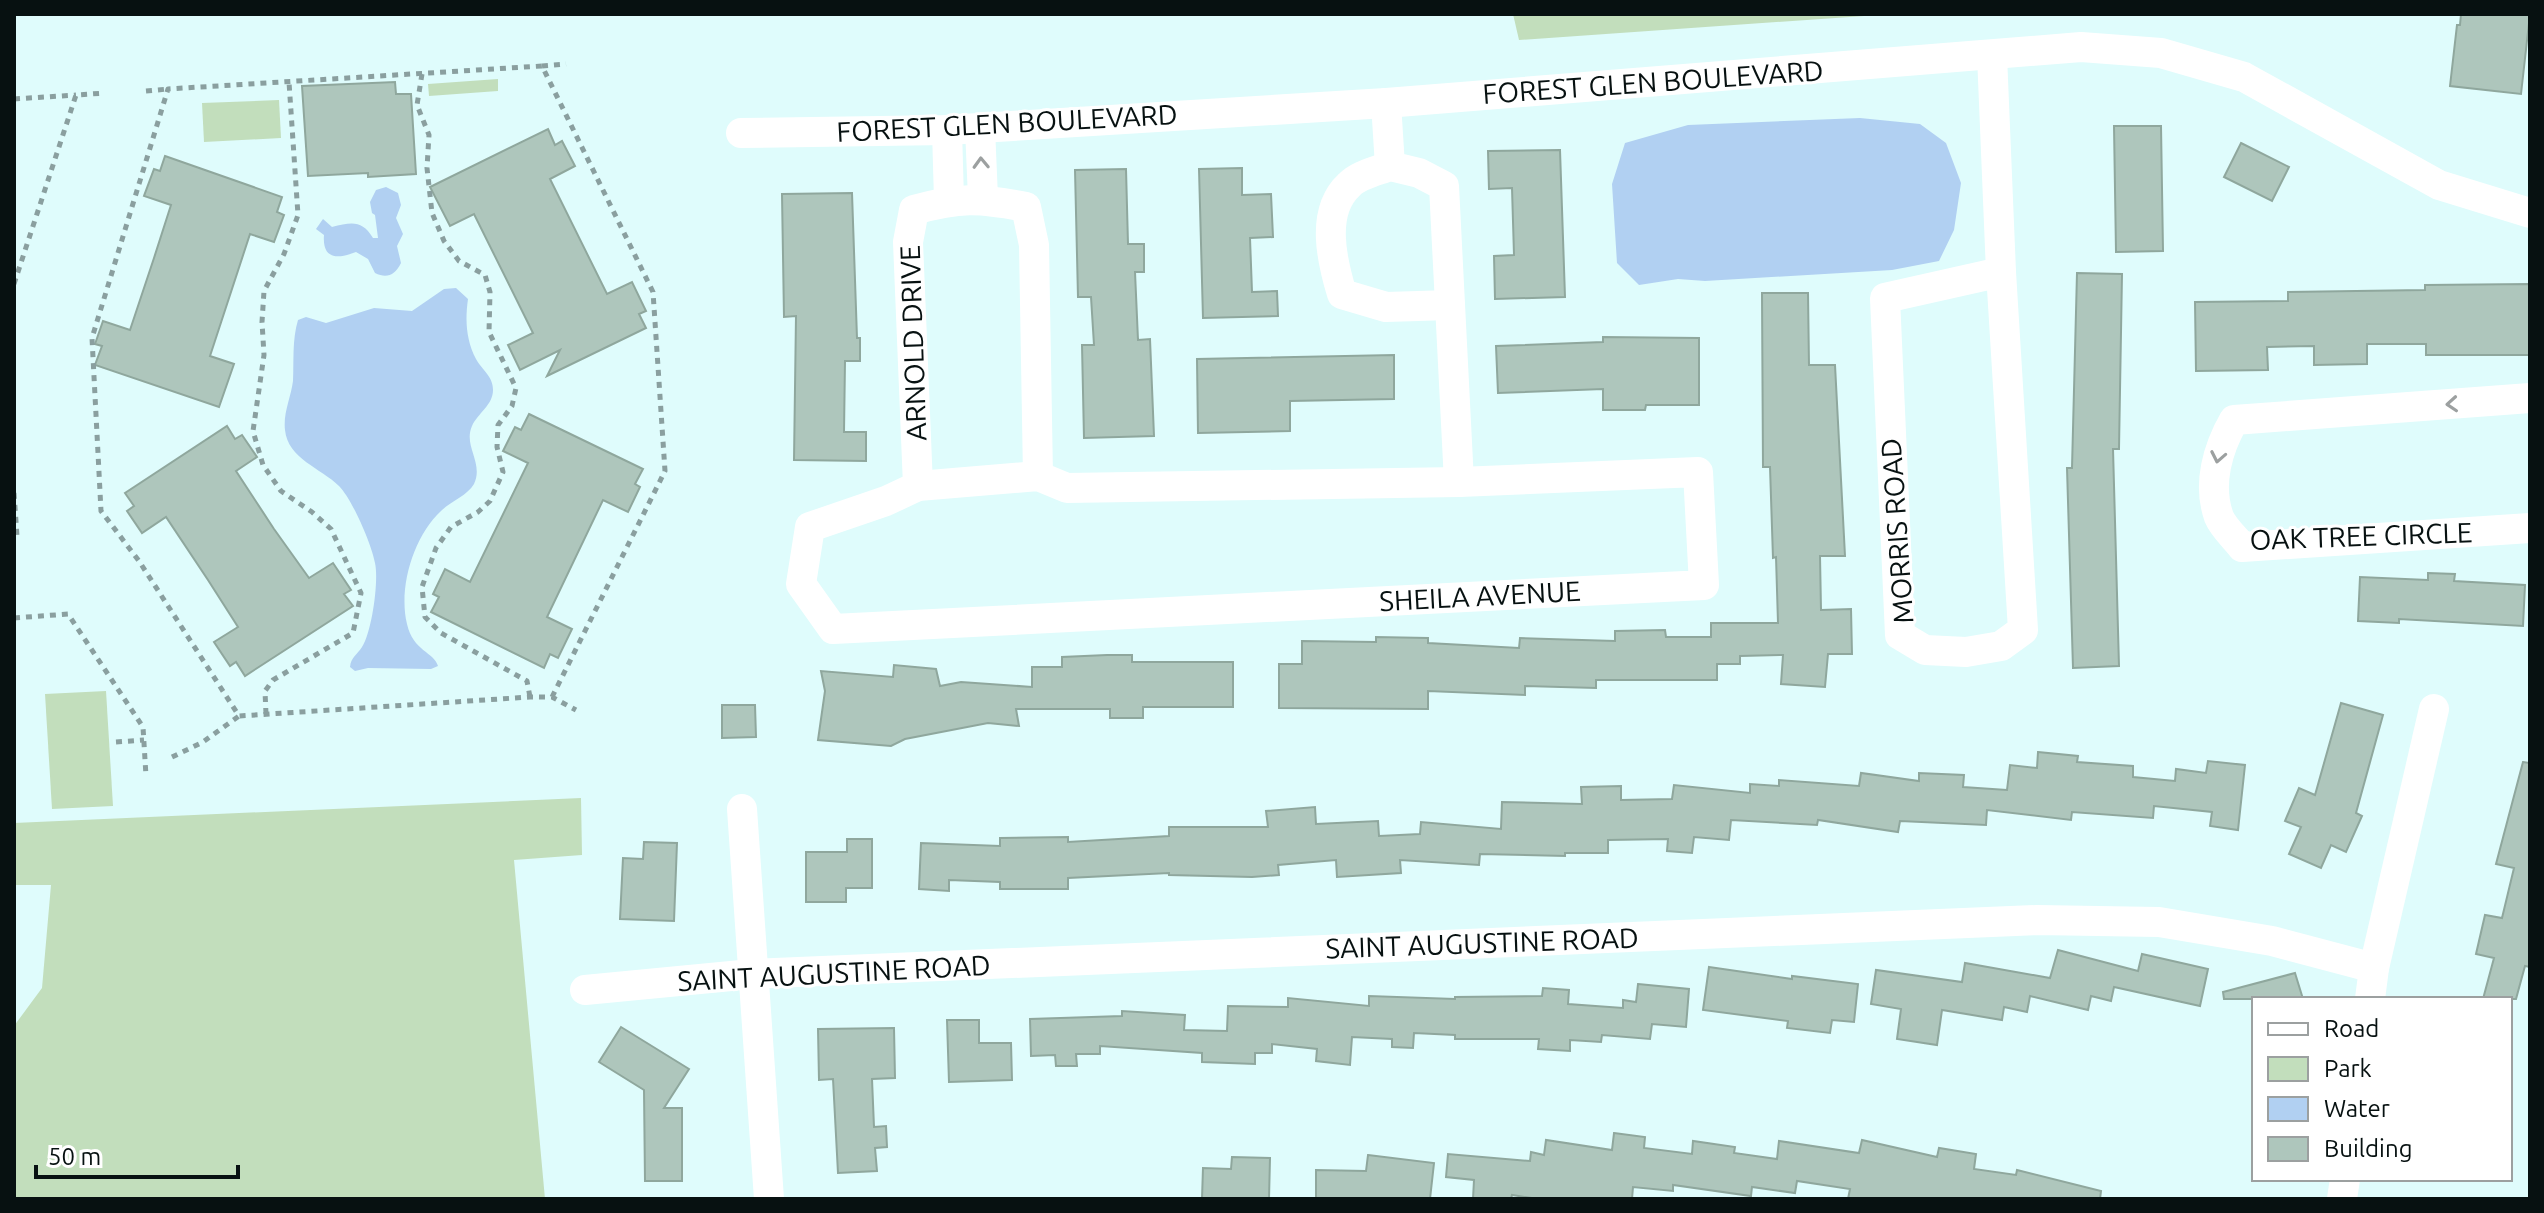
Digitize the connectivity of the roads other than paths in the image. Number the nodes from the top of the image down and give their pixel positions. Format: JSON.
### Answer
{"nodes":[{"id":1,"x":1992,"y":55,"type":"junction"},
{"id":2,"x":1386,"y":103,"type":"junction"},
{"id":3,"x":980,"y":128,"type":"junction"},
{"id":4,"x":947,"y":130,"type":"junction"},
{"id":5,"x":741,"y":133,"type":"dead end"},
{"id":6,"x":1390,"y":166,"type":"junction"},
{"id":7,"x":983,"y":198,"type":"junction"},
{"id":8,"x":949,"y":200,"type":"junction"},
{"id":9,"x":2530,"y":213,"type":"edge"},
{"id":10,"x":2001,"y":272,"type":"junction"},
{"id":11,"x":1450,"y":305,"type":"junction"},
{"id":12,"x":2530,"y":398,"type":"edge"},
{"id":13,"x":1038,"y":476,"type":"junction"},
{"id":14,"x":1459,"y":482,"type":"junction"},
{"id":15,"x":918,"y":486,"type":"junction"},
{"id":16,"x":2530,"y":528,"type":"edge"},
{"id":17,"x":2434,"y":709,"type":"dead end"},
{"id":18,"x":742,"y":809,"type":"dead end"},
{"id":19,"x":2374,"y":968,"type":"junction"},
{"id":20,"x":752,"y":974,"type":"junction"},
{"id":21,"x":585,"y":990,"type":"dead end"},
{"id":22,"x":2370,"y":997,"type":"edge"},
{"id":23,"x":769,"y":1199,"type":"edge"}],
"edges":[{"from":1,"to":2,"type":"street","name":"FOREST GLEN BOULEVARD"},
{"from":1,"to":9,"type":"street","name":"FOREST GLEN BOULEVARD"},
{"from":1,"to":10,"type":"street","name":"MORRIS ROAD"},
{"from":2,"to":3,"type":"street","name":"FOREST GLEN BOULEVARD"},
{"from":2,"to":6,"type":"street"},
{"from":3,"to":4,"type":"street","name":"FOREST GLEN BOULEVARD"},
{"from":7,"to":3,"type":"street","one_way":true},
{"from":4,"to":5,"type":"street","name":"FOREST GLEN BOULEVARD"},
{"from":4,"to":8,"type":"street"},
{"from":6,"to":11,"type":"street"},
{"from":6,"to":11,"type":"street"},
{"from":7,"to":8,"type":"street"},
{"from":7,"to":13,"type":"street"},
{"from":8,"to":15,"type":"street","name":"ARNOLD DRIVE"},
{"from":10,"to":10,"type":"street","name":"MORRIS ROAD"},
{"from":11,"to":14,"type":"street"},
{"from":12,"to":16,"type":"street","name":"OAK TREE CIRCLE","one_way":true},
{"from":13,"to":14,"type":"street"},
{"from":13,"to":15,"type":"street","name":"SHEILA AVENUE"},
{"from":14,"to":15,"type":"street","name":"SHEILA AVENUE"},
{"from":17,"to":19,"type":"street"},
{"from":18,"to":20,"type":"street"},
{"from":19,"to":20,"type":"street","name":"SAINT AUGUSTINE ROAD"},
{"from":19,"to":22,"type":"street"},
{"from":20,"to":21,"type":"street","name":"SAINT AUGUSTINE ROAD"},
{"from":20,"to":23,"type":"street"}]}
